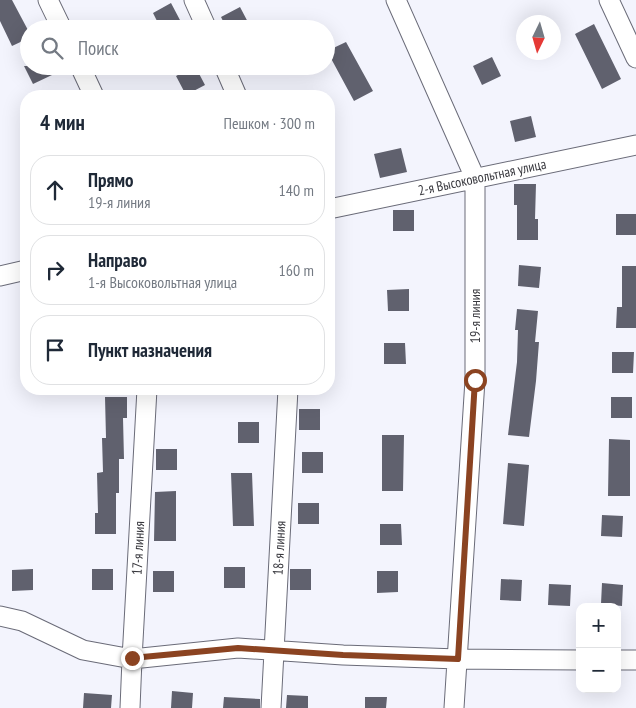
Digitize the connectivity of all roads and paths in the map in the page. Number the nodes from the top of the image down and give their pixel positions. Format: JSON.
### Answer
{"nodes":[{"id":1,"x":48,"y":0,"type":"edge"},
{"id":2,"x":194,"y":0,"type":"edge"},
{"id":3,"x":396,"y":0,"type":"edge"},
{"id":4,"x":609,"y":0,"type":"edge"},
{"id":5,"x":58,"y":20,"type":"edge"},
{"id":6,"x":203,"y":20,"type":"edge"},
{"id":7,"x":636,"y":58,"type":"edge"},
{"id":8,"x":84,"y":75,"type":"edge"},
{"id":9,"x":228,"y":75,"type":"edge"},
{"id":10,"x":91,"y":90,"type":"edge"},
{"id":11,"x":234,"y":90,"type":"edge"},
{"id":12,"x":636,"y":145,"type":"edge"},
{"id":13,"x":475,"y":178,"type":"junction"},
{"id":14,"x":335,"y":208,"type":"edge"},
{"id":15,"x":20,"y":271,"type":"edge"},
{"id":16,"x":0,"y":276,"type":"edge"},
{"id":17,"x":147,"y":395,"type":"edge"},
{"id":18,"x":288,"y":395,"type":"edge"},
{"id":19,"x":0,"y":616,"type":"edge"},
{"id":20,"x":274,"y":651,"type":"junction"},
{"id":21,"x":132,"y":658,"type":"junction"},
{"id":22,"x":458,"y":659,"type":"junction"},
{"id":23,"x":576,"y":660,"type":"edge"},
{"id":24,"x":621,"y":660,"type":"edge"},
{"id":25,"x":636,"y":660,"type":"edge"},
{"id":26,"x":130,"y":708,"type":"edge"},
{"id":27,"x":271,"y":708,"type":"edge"},
{"id":28,"x":454,"y":708,"type":"edge"}],
"edges":[{"from":1,"to":5,"type":"street"},
{"from":2,"to":6,"type":"street"},
{"from":3,"to":13,"type":"street","name":"19-я линия"},
{"from":4,"to":7,"type":"street"},
{"from":8,"to":10,"type":"street"},
{"from":9,"to":11,"type":"street"},
{"from":12,"to":13,"type":"street","name":"2-я Высоковольтная улица"},
{"from":13,"to":14,"type":"street","name":"2-я Высоковольтная улица"},
{"from":13,"to":22,"type":"street","name":"19-я линия"},
{"from":15,"to":16,"type":"street"},
{"from":17,"to":21,"type":"street","name":"17-я линия"},
{"from":18,"to":20,"type":"street","name":"18-я линия"},
{"from":19,"to":21,"type":"street"},
{"from":20,"to":21,"type":"street"},
{"from":20,"to":22,"type":"street"},
{"from":20,"to":27,"type":"street","name":"18-я линия"},
{"from":21,"to":26,"type":"street","name":"17-я линия"},
{"from":22,"to":23,"type":"street"},
{"from":22,"to":28,"type":"street","name":"19-я линия"},
{"from":24,"to":25,"type":"street"}]}
